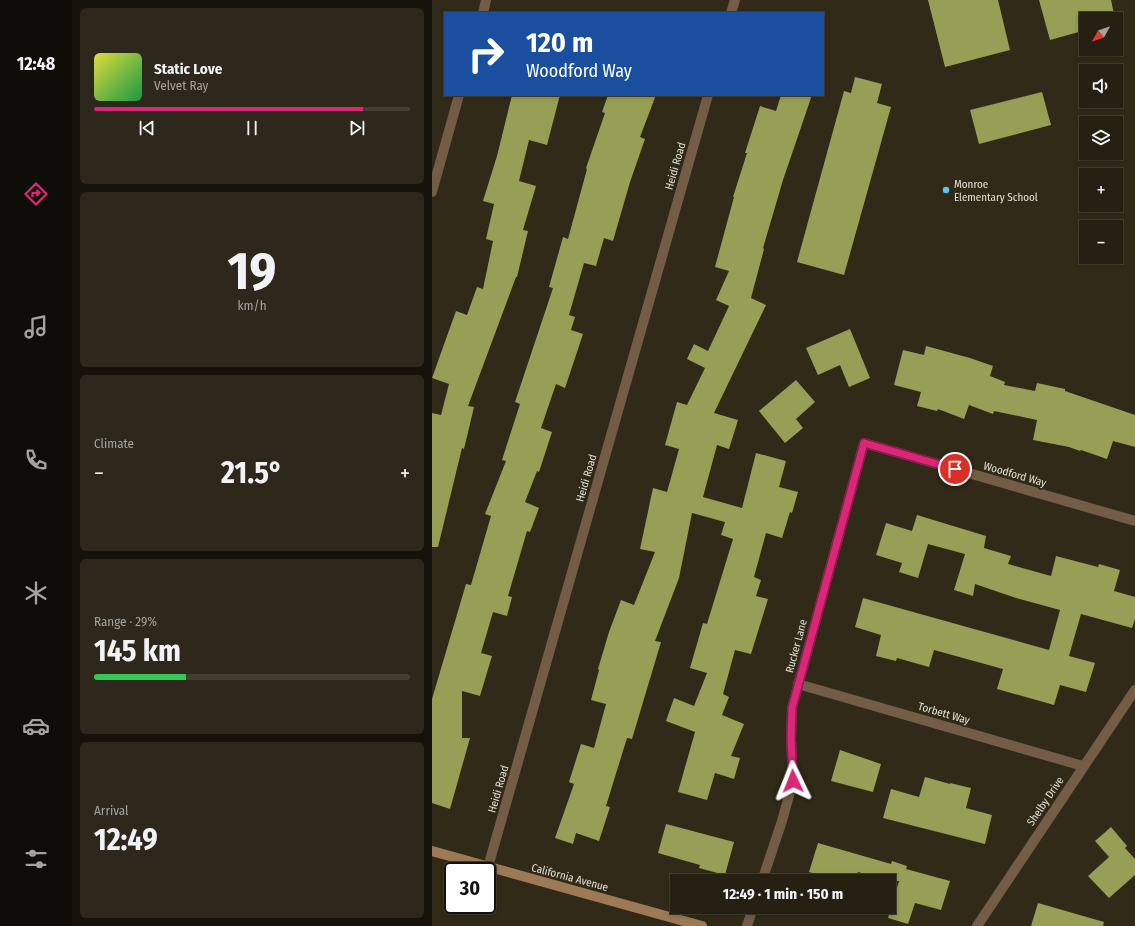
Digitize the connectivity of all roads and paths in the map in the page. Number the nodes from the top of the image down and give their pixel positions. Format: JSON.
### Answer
{"nodes":[{"id":1,"x":486,"y":0,"type":"edge"},
{"id":2,"x":735,"y":0,"type":"edge"},
{"id":3,"x":483,"y":12,"type":"edge"},
{"id":4,"x":731,"y":12,"type":"edge"},
{"id":5,"x":460,"y":96,"type":"edge"},
{"id":6,"x":708,"y":96,"type":"edge"},
{"id":7,"x":432,"y":192,"type":"edge"},
{"id":8,"x":864,"y":443,"type":"joint"},
{"id":9,"x":1135,"y":521,"type":"edge"},
{"id":10,"x":798,"y":684,"type":"junction"},
{"id":11,"x":1135,"y":690,"type":"edge"},
{"id":12,"x":1083,"y":766,"type":"junction"},
{"id":13,"x":432,"y":851,"type":"edge"},
{"id":14,"x":470,"y":862,"type":"edge"},
{"id":15,"x":489,"y":862,"type":"edge"},
{"id":16,"x":496,"y":869,"type":"edge"},
{"id":17,"x":764,"y":874,"type":"edge"},
{"id":18,"x":751,"y":914,"type":"edge"},
{"id":19,"x":702,"y":926,"type":"edge"},
{"id":20,"x":747,"y":926,"type":"edge"},
{"id":21,"x":977,"y":926,"type":"edge"}],
"edges":[{"from":1,"to":3,"type":"street"},
{"from":2,"to":4,"type":"street"},
{"from":5,"to":7,"type":"street"},
{"from":6,"to":15,"type":"street","name":"Heidi Road"},
{"from":8,"to":9,"type":"street","name":"Woodford Way"},
{"from":8,"to":10,"type":"street","name":"Rucker Lane"},
{"from":10,"to":12,"type":"street","name":"Torbett Way"},
{"from":10,"to":17,"type":"street","name":"Rucker Lane"},
{"from":11,"to":12,"type":"street","name":"Shelby Drive"},
{"from":12,"to":21,"type":"street","name":"Shelby Drive"},
{"from":13,"to":14,"type":"main road","name":"California Avenue"},
{"from":16,"to":19,"type":"main road","name":"California Avenue"},
{"from":18,"to":20,"type":"street"}]}
